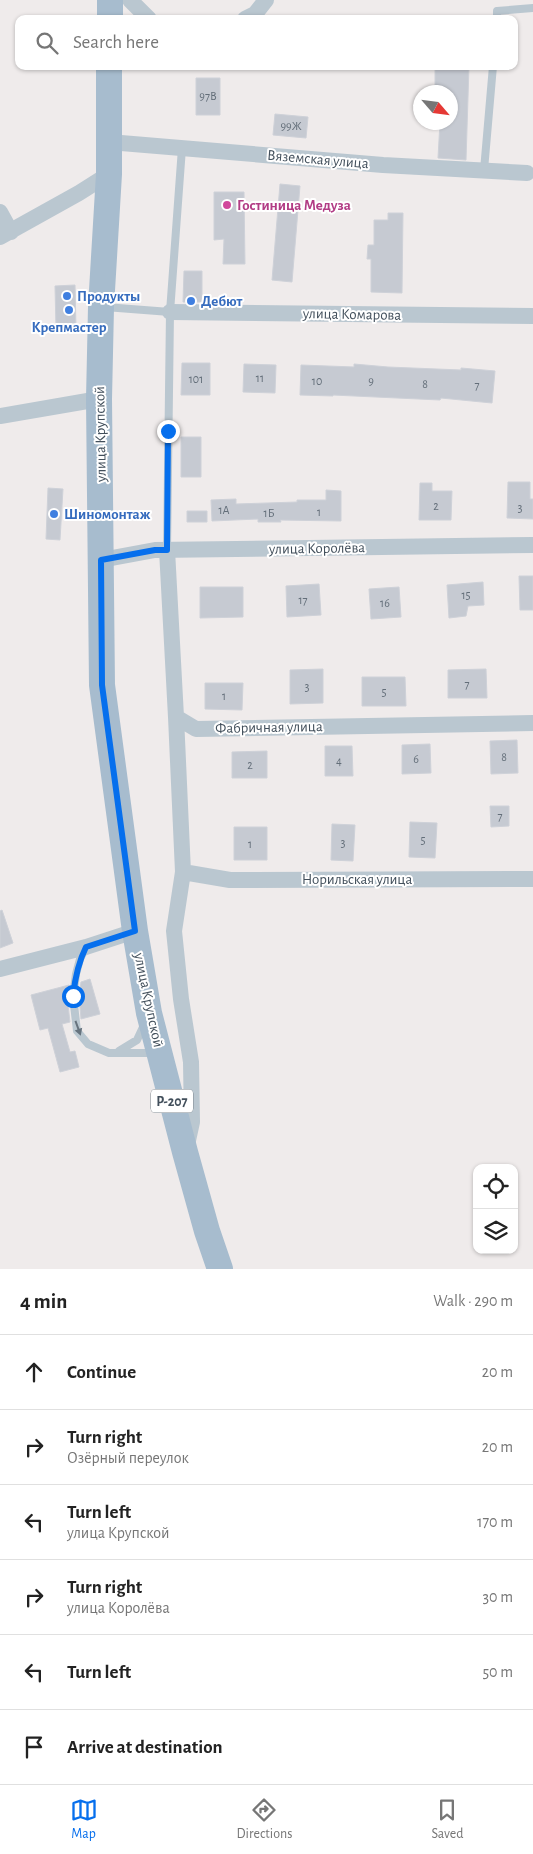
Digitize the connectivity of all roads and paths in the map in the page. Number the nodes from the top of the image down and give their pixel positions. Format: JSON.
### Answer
{"nodes":[{"id":1,"x":110,"y":0,"type":"edge"},
{"id":2,"x":130,"y":0,"type":"edge"},
{"id":3,"x":266,"y":0,"type":"edge"},
{"id":4,"x":533,"y":8,"type":"edge"},
{"id":5,"x":110,"y":15,"type":"edge"},
{"id":6,"x":145,"y":15,"type":"edge"},
{"id":7,"x":253,"y":15,"type":"edge"},
{"id":8,"x":498,"y":15,"type":"edge"},
{"id":9,"x":109,"y":70,"type":"edge"},
{"id":10,"x":493,"y":70,"type":"edge"},
{"id":11,"x":110,"y":142,"type":"junction"},
{"id":12,"x":182,"y":148,"type":"junction"},
{"id":13,"x":484,"y":170,"type":"junction"},
{"id":14,"x":527,"y":173,"type":"dead end"},
{"id":15,"x":109,"y":174,"type":"junction"},
{"id":16,"x":0,"y":212,"type":"edge"},
{"id":17,"x":5,"y":235,"type":"edge"},
{"id":18,"x":101,"y":307,"type":"junction"},
{"id":19,"x":170,"y":312,"type":"junction"},
{"id":20,"x":533,"y":316,"type":"edge"},
{"id":21,"x":99,"y":399,"type":"junction"},
{"id":22,"x":0,"y":416,"type":"edge"},
{"id":23,"x":533,"y":545,"type":"edge"},
{"id":24,"x":167,"y":550,"type":"junction"},
{"id":25,"x":101,"y":560,"type":"junction"},
{"id":26,"x":176,"y":717,"type":"junction"},
{"id":27,"x":533,"y":723,"type":"edge"},
{"id":28,"x":182,"y":872,"type":"junction"},
{"id":29,"x":533,"y":879,"type":"edge"},
{"id":30,"x":135,"y":931,"type":"junction"},
{"id":31,"x":86,"y":947,"type":"junction"},
{"id":32,"x":0,"y":969,"type":"edge"},
{"id":33,"x":149,"y":1013,"type":"junction"},
{"id":34,"x":109,"y":1052,"type":"junction"},
{"id":35,"x":159,"y":1053,"type":"junction"},
{"id":36,"x":185,"y":1152,"type":"junction"},
{"id":37,"x":220,"y":1269,"type":"edge"}],
"edges":[{"from":1,"to":5,"type":"main road"},
{"from":2,"to":6,"type":"street"},
{"from":3,"to":7,"type":"street"},
{"from":4,"to":8,"type":"lane"},
{"from":9,"to":11,"type":"main road","name":"улица Крупской","number":"Р-207"},
{"from":10,"to":13,"type":"lane"},
{"from":11,"to":12,"type":"street","name":"Вяземская улица"},
{"from":11,"to":15,"type":"main road","name":"улица Крупской","number":"Р-207"},
{"from":12,"to":13,"type":"street","name":"Вяземская улица"},
{"from":12,"to":19,"type":"lane"},
{"from":13,"to":14,"type":"street","name":"Вяземская улица"},
{"from":15,"to":17,"type":"street"},
{"from":15,"to":18,"type":"main road","name":"улица Крупской","number":"Р-207"},
{"from":16,"to":17,"type":"street"},
{"from":18,"to":19,"type":"lane"},
{"from":18,"to":21,"type":"main road","name":"улица Крупской","number":"Р-207"},
{"from":19,"to":20,"type":"street","name":"улица Комарова"},
{"from":19,"to":24,"type":"lane"},
{"from":21,"to":22,"type":"street"},
{"from":21,"to":25,"type":"main road","name":"улица Крупской","number":"Р-207"},
{"from":23,"to":24,"type":"street","name":"улица Королёва"},
{"from":24,"to":25,"type":"street","name":"улица Королёва"},
{"from":24,"to":26,"type":"street"},
{"from":25,"to":30,"type":"main road","name":"улица Крупской","number":"Р-207"},
{"from":26,"to":27,"type":"street","name":"Фабричная улица"},
{"from":26,"to":28,"type":"street"},
{"from":28,"to":29,"type":"street","name":"Норильская улица"},
{"from":28,"to":36,"type":"street"},
{"from":30,"to":31,"type":"street"},
{"from":30,"to":33,"type":"main road","name":"улица Крупской","number":"Р-207"},
{"from":31,"to":32,"type":"street"},
{"from":31,"to":34,"type":"lane","one_way":true},
{"from":33,"to":34,"type":"lane"},
{"from":33,"to":35,"type":"main road","name":"улица Крупской","number":"Р-207"},
{"from":34,"to":35,"type":"lane"},
{"from":35,"to":36,"type":"main road","name":"улица Крупской","number":"Р-207"},
{"from":36,"to":37,"type":"main road","name":"улица Крупской","number":"Р-207"}]}
